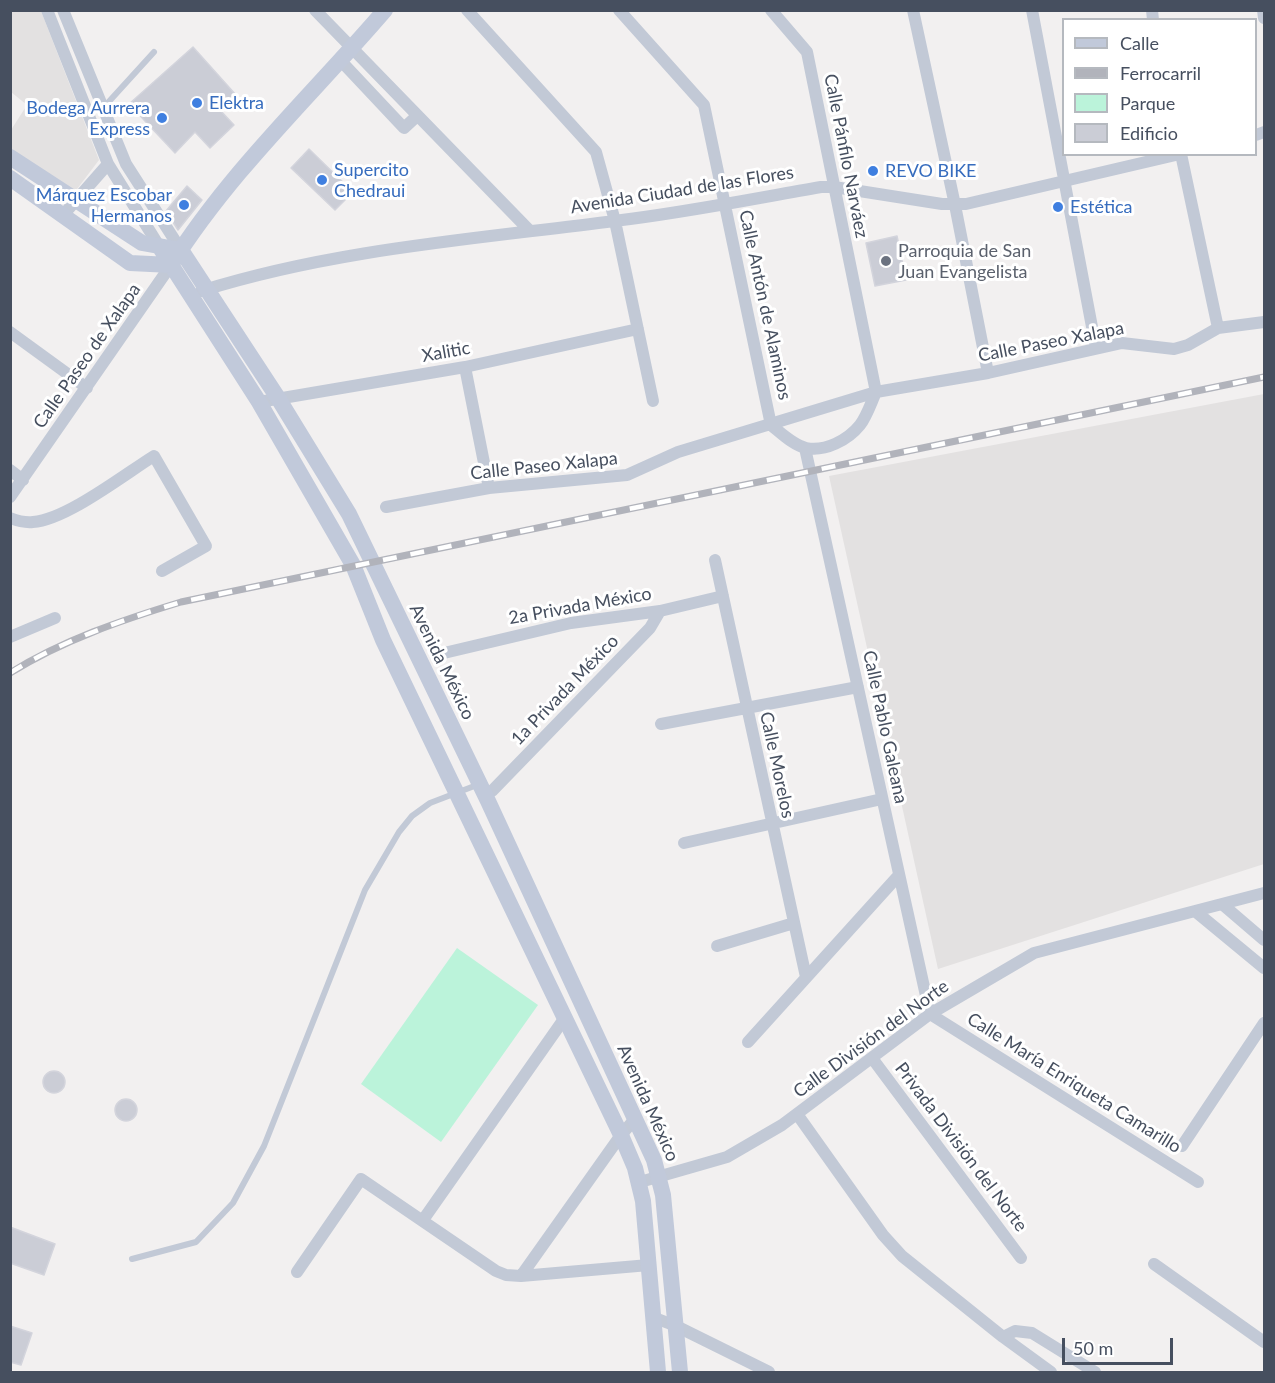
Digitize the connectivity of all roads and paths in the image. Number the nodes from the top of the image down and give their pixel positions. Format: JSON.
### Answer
{"nodes":[{"id":1,"x":47,"y":10,"type":"edge"},
{"id":2,"x":315,"y":10,"type":"edge"},
{"id":3,"x":385,"y":10,"type":"edge"},
{"id":4,"x":467,"y":10,"type":"edge"},
{"id":5,"x":619,"y":10,"type":"edge"},
{"id":6,"x":771,"y":10,"type":"edge"},
{"id":7,"x":913,"y":10,"type":"edge"},
{"id":8,"x":1032,"y":10,"type":"edge"},
{"id":9,"x":1263,"y":10,"type":"edge"},
{"id":10,"x":65,"y":12,"type":"edge"},
{"id":11,"x":1264,"y":18,"type":"edge"},
{"id":12,"x":52,"y":23,"type":"junction"},
{"id":13,"x":154,"y":52,"type":"dead end"},
{"id":14,"x":346,"y":55,"type":"junction"},
{"id":15,"x":102,"y":108,"type":"junction"},
{"id":16,"x":417,"y":116,"type":"junction"},
{"id":17,"x":1172,"y":156,"type":"edge"},
{"id":18,"x":1181,"y":156,"type":"edge"},
{"id":19,"x":10,"y":157,"type":"edge"},
{"id":20,"x":108,"y":164,"type":"junction"},
{"id":21,"x":10,"y":178,"type":"edge"},
{"id":22,"x":1064,"y":180,"type":"junction"},
{"id":23,"x":834,"y":187,"type":"junction"},
{"id":24,"x":75,"y":200,"type":"junction"},
{"id":25,"x":726,"y":203,"type":"junction"},
{"id":26,"x":955,"y":205,"type":"junction"},
{"id":27,"x":64,"y":214,"type":"junction"},
{"id":28,"x":615,"y":221,"type":"junction"},
{"id":29,"x":529,"y":231,"type":"junction"},
{"id":30,"x":159,"y":246,"type":"junction"},
{"id":31,"x":181,"y":250,"type":"junction"},
{"id":32,"x":171,"y":265,"type":"junction"},
{"id":33,"x":206,"y":290,"type":"junction"},
{"id":34,"x":190,"y":295,"type":"junction"},
{"id":35,"x":1264,"y":322,"type":"edge"},
{"id":36,"x":1218,"y":328,"type":"junction"},
{"id":37,"x":638,"y":329,"type":"junction"},
{"id":38,"x":10,"y":332,"type":"edge"},
{"id":39,"x":1096,"y":348,"type":"junction"},
{"id":40,"x":465,"y":367,"type":"junction"},
{"id":41,"x":988,"y":374,"type":"junction"},
{"id":42,"x":87,"y":388,"type":"junction"},
{"id":43,"x":876,"y":392,"type":"junction"},
{"id":44,"x":278,"y":398,"type":"junction"},
{"id":45,"x":653,"y":401,"type":"dead end"},
{"id":46,"x":259,"y":402,"type":"junction"},
{"id":47,"x":771,"y":425,"type":"junction"},
{"id":48,"x":805,"y":448,"type":"junction"},
{"id":49,"x":10,"y":471,"type":"edge"},
{"id":50,"x":23,"y":480,"type":"junction"},
{"id":51,"x":489,"y":488,"type":"junction"},
{"id":52,"x":10,"y":497,"type":"edge"},
{"id":53,"x":386,"y":507,"type":"dead end"},
{"id":54,"x":10,"y":518,"type":"edge"},
{"id":55,"x":716,"y":560,"type":"dead end"},
{"id":56,"x":162,"y":571,"type":"dead end"},
{"id":57,"x":723,"y":596,"type":"junction"},
{"id":58,"x":660,"y":611,"type":"junction"},
{"id":59,"x":55,"y":618,"type":"dead end"},
{"id":60,"x":406,"y":631,"type":"junction"},
{"id":61,"x":10,"y":637,"type":"edge"},
{"id":62,"x":383,"y":640,"type":"junction"},
{"id":63,"x":444,"y":652,"type":"dead end"},
{"id":64,"x":858,"y":687,"type":"junction"},
{"id":65,"x":746,"y":709,"type":"junction"},
{"id":66,"x":661,"y":724,"type":"dead end"},
{"id":67,"x":486,"y":788,"type":"junction"},
{"id":68,"x":456,"y":793,"type":"junction"},
{"id":69,"x":882,"y":800,"type":"junction"},
{"id":70,"x":771,"y":822,"type":"junction"},
{"id":71,"x":684,"y":843,"type":"dead end"},
{"id":72,"x":899,"y":875,"type":"junction"},
{"id":73,"x":1264,"y":893,"type":"edge"},
{"id":74,"x":1222,"y":904,"type":"junction"},
{"id":75,"x":1196,"y":911,"type":"junction"},
{"id":76,"x":794,"y":923,"type":"junction"},
{"id":77,"x":1264,"y":940,"type":"edge"},
{"id":78,"x":717,"y":946,"type":"dead end"},
{"id":79,"x":1264,"y":968,"type":"edge"},
{"id":80,"x":806,"y":977,"type":"junction"},
{"id":81,"x":930,"y":1014,"type":"junction"},
{"id":82,"x":564,"y":1019,"type":"junction"},
{"id":83,"x":1264,"y":1023,"type":"edge"},
{"id":84,"x":748,"y":1042,"type":"dead end"},
{"id":85,"x":872,"y":1058,"type":"junction"},
{"id":86,"x":797,"y":1114,"type":"junction"},
{"id":87,"x":635,"y":1119,"type":"junction"},
{"id":88,"x":621,"y":1135,"type":"junction"},
{"id":89,"x":1182,"y":1146,"type":"dead end"},
{"id":90,"x":659,"y":1176,"type":"junction"},
{"id":91,"x":640,"y":1182,"type":"junction"},
{"id":92,"x":1198,"y":1182,"type":"dead end"},
{"id":93,"x":423,"y":1220,"type":"junction"},
{"id":94,"x":1021,"y":1258,"type":"dead end"},
{"id":95,"x":132,"y":1259,"type":"dead end"},
{"id":96,"x":1154,"y":1264,"type":"dead end"},
{"id":97,"x":649,"y":1265,"type":"junction"},
{"id":98,"x":297,"y":1272,"type":"dead end"},
{"id":99,"x":521,"y":1276,"type":"junction"},
{"id":100,"x":654,"y":1318,"type":"junction"},
{"id":101,"x":676,"y":1326,"type":"junction"},
{"id":102,"x":1003,"y":1337,"type":"junction"},
{"id":103,"x":1264,"y":1342,"type":"edge"},
{"id":104,"x":1039,"y":1369,"type":"edge"},
{"id":105,"x":658,"y":1372,"type":"edge"},
{"id":106,"x":680,"y":1372,"type":"edge"},
{"id":107,"x":769,"y":1372,"type":"edge"},
{"id":108,"x":1051,"y":1372,"type":"edge"},
{"id":109,"x":1095,"y":1372,"type":"edge"}],
"edges":[{"from":1,"to":12,"type":"street","name":"Avenida México"},
{"from":2,"to":14,"type":"street"},
{"from":3,"to":14,"type":"main road"},
{"from":4,"to":28,"type":"street"},
{"from":5,"to":25,"type":"street","name":"Calle Antón de Alaminos"},
{"from":6,"to":23,"type":"street","name":"Calle Pánfilo Narváez"},
{"from":7,"to":26,"type":"street"},
{"from":8,"to":22,"type":"street"},
{"from":9,"to":11,"type":"street"},
{"from":10,"to":12,"type":"lane"},
{"from":10,"to":15,"type":"street","name":"Avenida México"},
{"from":12,"to":20,"type":"street","name":"Avenida México"},
{"from":13,"to":15,"type":"lane"},
{"from":14,"to":16,"type":"street"},
{"from":14,"to":16,"type":"street"},
{"from":14,"to":31,"type":"main road"},
{"from":15,"to":31,"type":"street","name":"Avenida México"},
{"from":16,"to":29,"type":"street"},
{"from":17,"to":22,"type":"street","name":"Avenida Ciudad de las Flores"},
{"from":18,"to":36,"type":"street"},
{"from":19,"to":24,"type":"main road"},
{"from":20,"to":24,"type":"street"},
{"from":20,"to":30,"type":"street","name":"Avenida México"},
{"from":21,"to":27,"type":"main road"},
{"from":22,"to":26,"type":"street","name":"Avenida Ciudad de las Flores"},
{"from":22,"to":39,"type":"street"},
{"from":23,"to":25,"type":"street","name":"Avenida Ciudad de las Flores"},
{"from":23,"to":26,"type":"street","name":"Avenida Ciudad de las Flores"},
{"from":23,"to":43,"type":"street","name":"Calle Pánfilo Narváez"},
{"from":24,"to":27,"type":"street"},
{"from":24,"to":30,"type":"main road"},
{"from":25,"to":28,"type":"street","name":"Avenida Ciudad de las Flores"},
{"from":25,"to":47,"type":"street","name":"Calle Antón de Alaminos"},
{"from":26,"to":41,"type":"street"},
{"from":27,"to":32,"type":"main road"},
{"from":28,"to":29,"type":"street","name":"Avenida Ciudad de las Flores"},
{"from":28,"to":37,"type":"street"},
{"from":29,"to":33,"type":"street","name":"Avenida Ciudad de las Flores"},
{"from":30,"to":31,"type":"main road"},
{"from":30,"to":32,"type":"main road","name":"Avenida México"},
{"from":31,"to":32,"type":"main road"},
{"from":31,"to":33,"type":"main road","name":"Avenida México"},
{"from":32,"to":34,"type":"main road","name":"Avenida México"},
{"from":32,"to":42,"type":"street","name":"Calle Paseo de Xalapa"},
{"from":33,"to":34,"type":"street","name":"Avenida Ciudad de las Flores"},
{"from":33,"to":44,"type":"main road","name":"Avenida México"},
{"from":34,"to":46,"type":"main road","name":"Avenida México"},
{"from":35,"to":36,"type":"street","name":"Calle Paseo Xalapa"},
{"from":36,"to":39,"type":"street","name":"Calle Paseo Xalapa"},
{"from":37,"to":40,"type":"street","name":"Xalitic"},
{"from":37,"to":45,"type":"street"},
{"from":38,"to":42,"type":"street"},
{"from":39,"to":41,"type":"street","name":"Calle Paseo Xalapa"},
{"from":40,"to":44,"type":"street","name":"Xalitic"},
{"from":40,"to":51,"type":"street"},
{"from":41,"to":43,"type":"street","name":"Calle Paseo Xalapa"},
{"from":42,"to":50,"type":"street","name":"Calle Paseo de Xalapa"},
{"from":43,"to":47,"type":"street","name":"Calle Paseo Xalapa"},
{"from":43,"to":48,"type":"street"},
{"from":44,"to":46,"type":"street","name":"Xalitic"},
{"from":44,"to":60,"type":"main road","name":"Avenida México"},
{"from":46,"to":62,"type":"main road","name":"Avenida México"},
{"from":47,"to":48,"type":"street"},
{"from":47,"to":51,"type":"street","name":"Calle Paseo Xalapa"},
{"from":48,"to":64,"type":"street","name":"Calle Pablo Galeana"},
{"from":49,"to":50,"type":"street"},
{"from":50,"to":52,"type":"street","name":"Calle Paseo de Xalapa"},
{"from":51,"to":53,"type":"street","name":"Calle Paseo Xalapa"},
{"from":54,"to":56,"type":"street"},
{"from":55,"to":57,"type":"street","name":"Calle Morelos"},
{"from":57,"to":58,"type":"street","name":"2a Privada México"},
{"from":57,"to":65,"type":"street","name":"Calle Morelos"},
{"from":58,"to":63,"type":"street","name":"2a Privada México"},
{"from":58,"to":67,"type":"street","name":"1a Privada México"},
{"from":59,"to":61,"type":"street"},
{"from":60,"to":62,"type":"main road"},
{"from":60,"to":67,"type":"main road","name":"Avenida México"},
{"from":62,"to":68,"type":"main road","name":"Avenida México"},
{"from":64,"to":65,"type":"street"},
{"from":64,"to":69,"type":"street","name":"Calle Pablo Galeana"},
{"from":65,"to":66,"type":"street"},
{"from":65,"to":70,"type":"street","name":"Calle Morelos"},
{"from":67,"to":68,"type":"lane"},
{"from":67,"to":87,"type":"main road","name":"Avenida México"},
{"from":68,"to":82,"type":"main road","name":"Avenida México"},
{"from":68,"to":95,"type":"lane"},
{"from":69,"to":70,"type":"street"},
{"from":69,"to":72,"type":"street","name":"Calle Pablo Galeana"},
{"from":70,"to":71,"type":"street"},
{"from":70,"to":76,"type":"street","name":"Calle Morelos"},
{"from":72,"to":80,"type":"street"},
{"from":72,"to":81,"type":"street","name":"Calle Pablo Galeana"},
{"from":73,"to":74,"type":"street","name":"Calle División del Norte"},
{"from":74,"to":75,"type":"street","name":"Calle División del Norte"},
{"from":74,"to":77,"type":"street"},
{"from":75,"to":79,"type":"street"},
{"from":75,"to":81,"type":"street","name":"Calle División del Norte"},
{"from":76,"to":78,"type":"street"},
{"from":76,"to":80,"type":"street","name":"Calle Morelos"},
{"from":80,"to":84,"type":"street"},
{"from":81,"to":85,"type":"street","name":"Calle División del Norte"},
{"from":81,"to":92,"type":"street","name":"Calle María Enriqueta Camarillo"},
{"from":82,"to":88,"type":"main road","name":"Avenida México"},
{"from":82,"to":93,"type":"street"},
{"from":83,"to":89,"type":"street"},
{"from":85,"to":86,"type":"street","name":"Calle División del Norte"},
{"from":85,"to":94,"type":"street","name":"Privada División del Norte"},
{"from":86,"to":90,"type":"street","name":"Calle División del Norte"},
{"from":86,"to":102,"type":"street"},
{"from":87,"to":88,"type":"street"},
{"from":87,"to":90,"type":"main road","name":"Avenida México"},
{"from":88,"to":91,"type":"main road","name":"Avenida México"},
{"from":88,"to":99,"type":"street"},
{"from":90,"to":91,"type":"street","name":"Calle División del Norte"},
{"from":90,"to":101,"type":"main road","name":"Avenida México"},
{"from":91,"to":97,"type":"main road","name":"Avenida México"},
{"from":93,"to":98,"type":"street"},
{"from":93,"to":99,"type":"street"},
{"from":96,"to":103,"type":"street"},
{"from":97,"to":99,"type":"street"},
{"from":97,"to":100,"type":"main road","name":"Avenida México"},
{"from":100,"to":101,"type":"street"},
{"from":100,"to":105,"type":"main road","name":"Avenida México"},
{"from":101,"to":106,"type":"main road","name":"Avenida México"},
{"from":101,"to":107,"type":"street"},
{"from":102,"to":104,"type":"street"},
{"from":102,"to":109,"type":"street"},
{"from":104,"to":108,"type":"street"}]}
